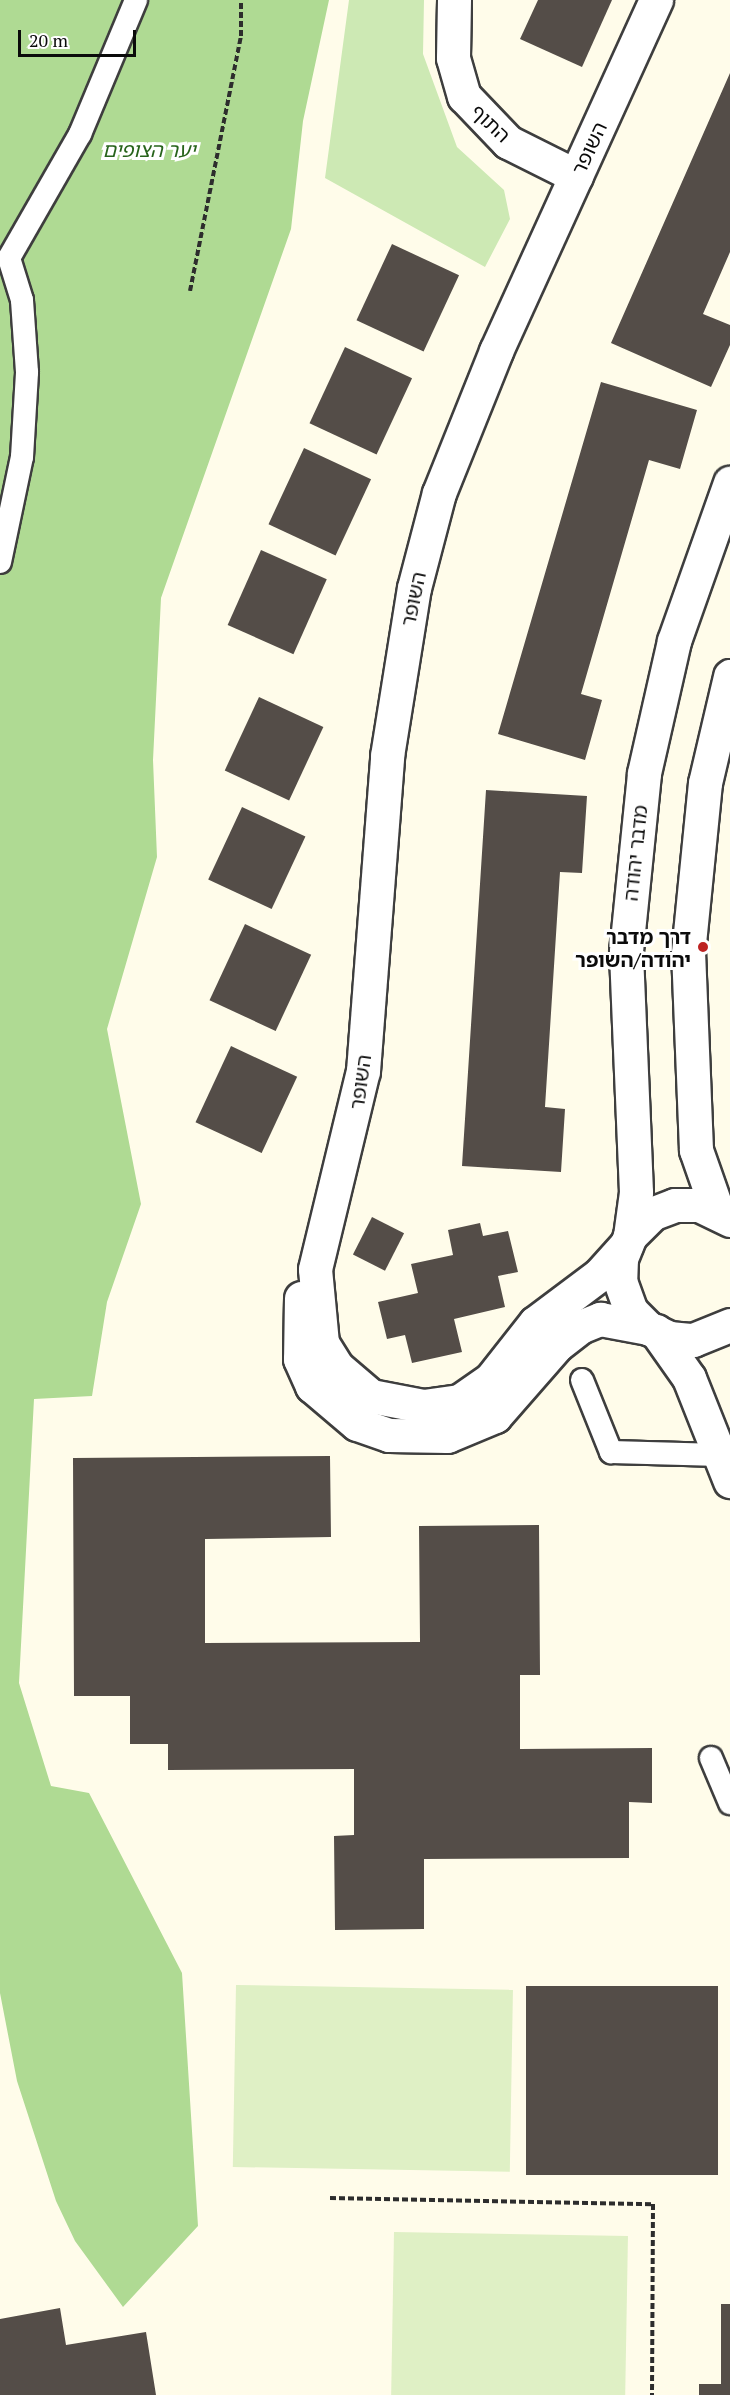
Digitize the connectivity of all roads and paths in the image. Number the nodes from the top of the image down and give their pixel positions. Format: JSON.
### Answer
{"nodes":[{"id":1,"x":136,"y":0,"type":"edge"},
{"id":2,"x":241,"y":0,"type":"edge"},
{"id":3,"x":454,"y":0,"type":"edge"},
{"id":4,"x":656,"y":0,"type":"edge"},
{"id":5,"x":576,"y":176,"type":"junction"},
{"id":6,"x":190,"y":291,"type":"dead end"},
{"id":7,"x":730,"y":483,"type":"edge"},
{"id":8,"x":0,"y":562,"type":"edge"},
{"id":9,"x":730,"y":676,"type":"edge"},
{"id":10,"x":724,"y":1215,"type":"edge"},
{"id":11,"x":323,"y":1240,"type":"junction"},
{"id":12,"x":628,"y":1240,"type":"junction"},
{"id":13,"x":730,"y":1325,"type":"edge"},
{"id":14,"x":652,"y":1330,"type":"junction"},
{"id":15,"x":582,"y":1380,"type":"dead end"},
{"id":16,"x":725,"y":1468,"type":"edge"},
{"id":17,"x":711,"y":1758,"type":"dead end"},
{"id":18,"x":730,"y":1803,"type":"edge"},
{"id":19,"x":330,"y":2198,"type":"dead end"},
{"id":20,"x":652,"y":2395,"type":"edge"}],
"edges":[{"from":1,"to":8,"type":"lane"},
{"from":2,"to":6,"type":"path"},
{"from":3,"to":5,"type":"street","name":"התוף"},
{"from":4,"to":5,"type":"street","name":"השופר"},
{"from":5,"to":11,"type":"street","name":"השופר"},
{"from":7,"to":12,"type":"street","name":"מדבר יהודה"},
{"from":9,"to":10,"type":"street"},
{"from":10,"to":12,"type":"street","name":"השופר"},
{"from":11,"to":12,"type":"street","name":"השופר"},
{"from":11,"to":14,"type":"street","name":"השופר"},
{"from":12,"to":14,"type":"street","name":"מדבר יהודה"},
{"from":13,"to":14,"type":"street","name":"השופר"},
{"from":14,"to":16,"type":"street"},
{"from":15,"to":16,"type":"lane"},
{"from":17,"to":18,"type":"lane"},
{"from":19,"to":20,"type":"path"}]}
